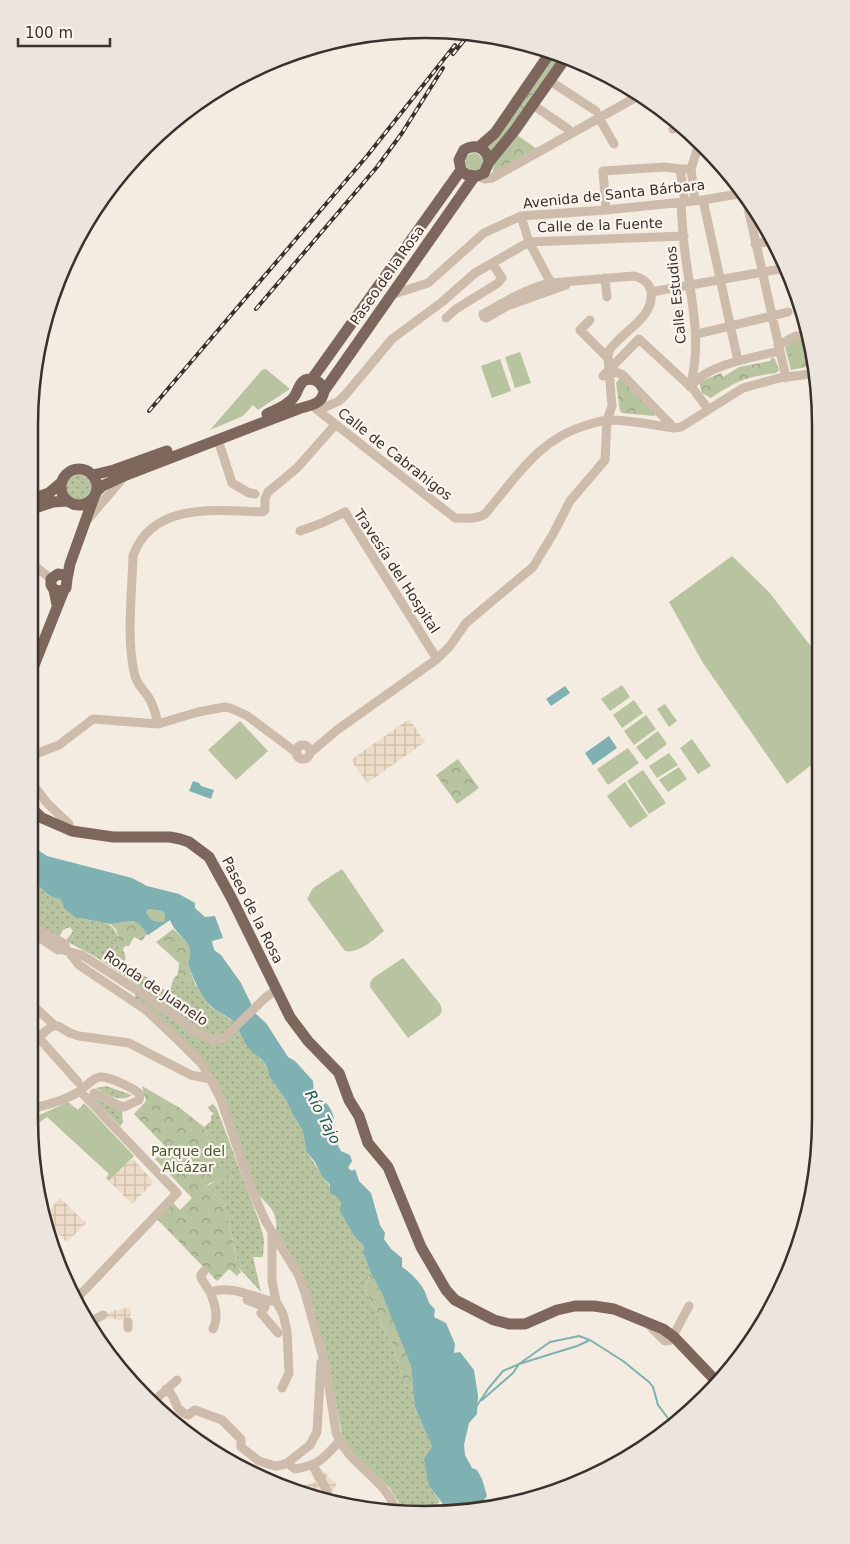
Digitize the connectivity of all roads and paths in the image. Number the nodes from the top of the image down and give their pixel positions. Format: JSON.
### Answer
{"nodes":[{"id":1,"x":547,"y":57,"type":"edge"},
{"id":2,"x":562,"y":63,"type":"edge"},
{"id":3,"x":550,"y":81,"type":"junction"},
{"id":4,"x":633,"y":98,"type":"edge"},
{"id":5,"x":533,"y":105,"type":"junction"},
{"id":6,"x":598,"y":115,"type":"junction"},
{"id":7,"x":568,"y":129,"type":"dead end"},
{"id":8,"x":614,"y":144,"type":"dead end"},
{"id":9,"x":480,"y":147,"type":"junction"},
{"id":10,"x":697,"y":149,"type":"edge"},
{"id":11,"x":489,"y":162,"type":"junction"},
{"id":12,"x":680,"y":169,"type":"junction"},
{"id":13,"x":691,"y":169,"type":"junction"},
{"id":14,"x":461,"y":170,"type":"junction"},
{"id":15,"x":475,"y":177,"type":"junction"},
{"id":16,"x":736,"y":194,"type":"edge"},
{"id":17,"x":699,"y":200,"type":"junction"},
{"id":18,"x":683,"y":202,"type":"junction"},
{"id":19,"x":606,"y":210,"type":"junction"},
{"id":20,"x":749,"y":214,"type":"edge"},
{"id":21,"x":521,"y":216,"type":"junction"},
{"id":22,"x":684,"y":236,"type":"junction"},
{"id":23,"x":529,"y":242,"type":"junction"},
{"id":24,"x":767,"y":242,"type":"edge"},
{"id":25,"x":756,"y":244,"type":"junction"},
{"id":26,"x":492,"y":263,"type":"junction"},
{"id":27,"x":780,"y":269,"type":"edge"},
{"id":28,"x":762,"y":272,"type":"junction"},
{"id":29,"x":605,"y":278,"type":"junction"},
{"id":30,"x":591,"y":279,"type":"junction"},
{"id":31,"x":720,"y":280,"type":"junction"},
{"id":32,"x":551,"y":283,"type":"junction"},
{"id":33,"x":690,"y":286,"type":"junction"},
{"id":34,"x":650,"y":292,"type":"junction"},
{"id":35,"x":391,"y":296,"type":"junction"},
{"id":36,"x":607,"y":297,"type":"dead end"},
{"id":37,"x":788,"y":312,"type":"dead end"},
{"id":38,"x":771,"y":316,"type":"junction"},
{"id":39,"x":446,"y":318,"type":"dead end"},
{"id":40,"x":590,"y":320,"type":"dead end"},
{"id":41,"x":730,"y":325,"type":"junction"},
{"id":42,"x":697,"y":334,"type":"junction"},
{"id":43,"x":802,"y":336,"type":"edge"},
{"id":44,"x":778,"y":348,"type":"junction"},
{"id":45,"x":608,"y":358,"type":"junction"},
{"id":46,"x":738,"y":361,"type":"junction"},
{"id":47,"x":606,"y":372,"type":"junction"},
{"id":48,"x":809,"y":374,"type":"edge"},
{"id":49,"x":786,"y":378,"type":"junction"},
{"id":50,"x":312,"y":379,"type":"junction"},
{"id":51,"x":690,"y":387,"type":"junction"},
{"id":52,"x":297,"y":392,"type":"junction"},
{"id":53,"x":317,"y":402,"type":"junction"},
{"id":54,"x":708,"y":410,"type":"junction"},
{"id":55,"x":607,"y":420,"type":"junction"},
{"id":56,"x":332,"y":423,"type":"junction"},
{"id":57,"x":674,"y":428,"type":"junction"},
{"id":58,"x":220,"y":446,"type":"dead end"},
{"id":59,"x":93,"y":475,"type":"junction"},
{"id":60,"x":126,"y":475,"type":"junction"},
{"id":61,"x":62,"y":482,"type":"junction"},
{"id":62,"x":96,"y":494,"type":"junction"},
{"id":63,"x":255,"y":494,"type":"dead end"},
{"id":64,"x":38,"y":497,"type":"edge"},
{"id":65,"x":71,"y":502,"type":"junction"},
{"id":66,"x":38,"y":507,"type":"edge"},
{"id":67,"x":86,"y":524,"type":"junction"},
{"id":68,"x":300,"y":530,"type":"dead end"},
{"id":69,"x":38,"y":567,"type":"edge"},
{"id":70,"x":59,"y":582,"type":"junction"},
{"id":71,"x":38,"y":655,"type":"edge"},
{"id":72,"x":437,"y":659,"type":"junction"},
{"id":73,"x":154,"y":723,"type":"junction"},
{"id":74,"x":337,"y":730,"type":"junction"},
{"id":75,"x":303,"y":750,"type":"junction"},
{"id":76,"x":38,"y":753,"type":"edge"},
{"id":77,"x":38,"y":791,"type":"edge"},
{"id":78,"x":38,"y":814,"type":"edge"},
{"id":79,"x":69,"y":830,"type":"junction"},
{"id":80,"x":38,"y":931,"type":"edge"},
{"id":81,"x":38,"y":936,"type":"edge"},
{"id":82,"x":57,"y":945,"type":"junction"},
{"id":83,"x":70,"y":952,"type":"junction"},
{"id":84,"x":82,"y":955,"type":"junction"},
{"id":85,"x":79,"y":965,"type":"junction"},
{"id":86,"x":276,"y":990,"type":"junction"},
{"id":87,"x":38,"y":1014,"type":"edge"},
{"id":88,"x":54,"y":1029,"type":"junction"},
{"id":89,"x":38,"y":1037,"type":"joint"},
{"id":90,"x":210,"y":1078,"type":"junction"},
{"id":91,"x":78,"y":1082,"type":"dead end"},
{"id":92,"x":80,"y":1091,"type":"junction"},
{"id":93,"x":94,"y":1093,"type":"dead end"},
{"id":94,"x":38,"y":1107,"type":"edge"},
{"id":95,"x":272,"y":1232,"type":"junction"},
{"id":96,"x":204,"y":1271,"type":"dead end"},
{"id":97,"x":77,"y":1291,"type":"edge"},
{"id":98,"x":213,"y":1291,"type":"junction"},
{"id":99,"x":276,"y":1301,"type":"junction"},
{"id":100,"x":103,"y":1316,"type":"dead end"},
{"id":101,"x":94,"y":1320,"type":"edge"},
{"id":102,"x":644,"y":1322,"type":"junction"},
{"id":103,"x":213,"y":1329,"type":"dead end"},
{"id":104,"x":663,"y":1329,"type":"junction"},
{"id":105,"x":282,"y":1332,"type":"junction"},
{"id":106,"x":678,"y":1341,"type":"junction"},
{"id":107,"x":322,"y":1354,"type":"junction"},
{"id":108,"x":713,"y":1378,"type":"edge"},
{"id":109,"x":177,"y":1380,"type":"dead end"},
{"id":110,"x":282,"y":1388,"type":"dead end"},
{"id":111,"x":166,"y":1389,"type":"junction"},
{"id":112,"x":157,"y":1398,"type":"edge"},
{"id":113,"x":339,"y":1442,"type":"junction"},
{"id":114,"x":286,"y":1463,"type":"junction"},
{"id":115,"x":313,"y":1465,"type":"junction"},
{"id":116,"x":325,"y":1493,"type":"edge"},
{"id":117,"x":393,"y":1505,"type":"edge"}],
"edges":[{"from":1,"to":9,"type":"main road","name":"Paseo de la Rosa"},
{"from":2,"to":3,"type":"main road","name":"Paseo de la Rosa"},
{"from":3,"to":5,"type":"main road","name":"Paseo de la Rosa"},
{"from":3,"to":6,"type":"street"},
{"from":4,"to":6,"type":"street"},
{"from":5,"to":7,"type":"street"},
{"from":5,"to":11,"type":"main road","name":"Paseo de la Rosa"},
{"from":6,"to":8,"type":"street"},
{"from":6,"to":15,"type":"street"},
{"from":9,"to":11,"type":"main road"},
{"from":9,"to":14,"type":"main road","name":"Paseo de la Rosa"},
{"from":10,"to":13,"type":"street"},
{"from":11,"to":15,"type":"main road","name":"Paseo de la Rosa"},
{"from":12,"to":13,"type":"street"},
{"from":12,"to":18,"type":"street","name":"Calle Estudios"},
{"from":12,"to":19,"type":"street"},
{"from":13,"to":17,"type":"street"},
{"from":14,"to":15,"type":"main road"},
{"from":14,"to":50,"type":"main road","name":"Paseo de la Rosa"},
{"from":15,"to":35,"type":"main road","name":"Paseo de la Rosa"},
{"from":16,"to":17,"type":"street","name":"Avenida de Santa Bárbara"},
{"from":17,"to":18,"type":"street","name":"Avenida de Santa Bárbara"},
{"from":17,"to":31,"type":"street"},
{"from":18,"to":19,"type":"street","name":"Avenida de Santa Bárbara"},
{"from":18,"to":22,"type":"street","name":"Calle Estudios"},
{"from":19,"to":21,"type":"street","name":"Avenida de Santa Bárbara"},
{"from":20,"to":25,"type":"street"},
{"from":21,"to":23,"type":"street"},
{"from":21,"to":35,"type":"street","name":"Avenida de Santa Bárbara"},
{"from":22,"to":23,"type":"street","name":"Calle de la Fuente"},
{"from":22,"to":33,"type":"street","name":"Calle Estudios"},
{"from":23,"to":26,"type":"street","name":"Calle de la Fuente"},
{"from":23,"to":32,"type":"street"},
{"from":24,"to":25,"type":"street"},
{"from":25,"to":28,"type":"street"},
{"from":26,"to":39,"type":"street"},
{"from":26,"to":53,"type":"street","name":"Calle de la Fuente"},
{"from":27,"to":28,"type":"street"},
{"from":28,"to":31,"type":"street"},
{"from":28,"to":38,"type":"street"},
{"from":29,"to":30,"type":"street"},
{"from":29,"to":34,"type":"street"},
{"from":29,"to":36,"type":"street"},
{"from":30,"to":32,"type":"street"},
{"from":30,"to":32,"type":"street"},
{"from":31,"to":33,"type":"street"},
{"from":31,"to":41,"type":"street"},
{"from":33,"to":34,"type":"street"},
{"from":33,"to":42,"type":"street","name":"Calle Estudios"},
{"from":34,"to":45,"type":"street"},
{"from":35,"to":53,"type":"main road","name":"Paseo de la Rosa"},
{"from":37,"to":38,"type":"street"},
{"from":38,"to":41,"type":"street"},
{"from":38,"to":44,"type":"street"},
{"from":40,"to":45,"type":"street"},
{"from":41,"to":42,"type":"street"},
{"from":41,"to":46,"type":"street"},
{"from":42,"to":51,"type":"street","name":"Calle Estudios"},
{"from":43,"to":44,"type":"street"},
{"from":44,"to":46,"type":"street"},
{"from":44,"to":49,"type":"street"},
{"from":45,"to":47,"type":"street"},
{"from":46,"to":51,"type":"street"},
{"from":47,"to":51,"type":"street"},
{"from":47,"to":55,"type":"street"},
{"from":47,"to":57,"type":"street"},
{"from":48,"to":49,"type":"street"},
{"from":49,"to":54,"type":"street"},
{"from":50,"to":52,"type":"main road","name":"Paseo de la Rosa"},
{"from":50,"to":53,"type":"main road"},
{"from":51,"to":54,"type":"street"},
{"from":52,"to":53,"type":"main road"},
{"from":52,"to":59,"type":"main road","name":"Paseo de la Rosa"},
{"from":53,"to":56,"type":"street","name":"Calle de Cabrahigos"},
{"from":53,"to":60,"type":"main road"},
{"from":54,"to":57,"type":"street"},
{"from":55,"to":56,"type":"street","name":"Calle de Cabrahigos"},
{"from":55,"to":57,"type":"street"},
{"from":55,"to":72,"type":"street"},
{"from":56,"to":73,"type":"street"},
{"from":58,"to":63,"type":"street"},
{"from":59,"to":61,"type":"main road"},
{"from":59,"to":62,"type":"main road"},
{"from":60,"to":62,"type":"main road"},
{"from":60,"to":67,"type":"street"},
{"from":61,"to":64,"type":"main road"},
{"from":61,"to":65,"type":"main road"},
{"from":62,"to":65,"type":"main road"},
{"from":62,"to":67,"type":"main road"},
{"from":65,"to":66,"type":"main road"},
{"from":65,"to":67,"type":"main road"},
{"from":67,"to":70,"type":"main road"},
{"from":68,"to":72,"type":"street","name":"Travesía del Hospital"},
{"from":69,"to":70,"type":"street"},
{"from":70,"to":71,"type":"main road"},
{"from":72,"to":74,"type":"street"},
{"from":73,"to":75,"type":"street"},
{"from":73,"to":76,"type":"street"},
{"from":74,"to":75,"type":"street"},
{"from":74,"to":75,"type":"street"},
{"from":77,"to":79,"type":"street"},
{"from":78,"to":79,"type":"main road","name":"Paseo de la Rosa"},
{"from":79,"to":86,"type":"main road","name":"Paseo de la Rosa"},
{"from":80,"to":82,"type":"street"},
{"from":81,"to":82,"type":"street"},
{"from":82,"to":83,"type":"street","name":"Ronda de Juanelo"},
{"from":82,"to":84,"type":"street"},
{"from":82,"to":85,"type":"street"},
{"from":83,"to":84,"type":"street","name":"Ronda de Juanelo"},
{"from":83,"to":85,"type":"street"},
{"from":84,"to":86,"type":"street","name":"Ronda de Juanelo"},
{"from":85,"to":90,"type":"street"},
{"from":86,"to":102,"type":"main road","name":"Paseo de la Rosa"},
{"from":87,"to":88,"type":"street"},
{"from":88,"to":89,"type":"street"},
{"from":88,"to":90,"type":"street"},
{"from":89,"to":91,"type":"street"},
{"from":90,"to":95,"type":"street"},
{"from":92,"to":93,"type":"street"},
{"from":92,"to":94,"type":"street"},
{"from":92,"to":97,"type":"street"},
{"from":95,"to":99,"type":"street"},
{"from":95,"to":107,"type":"street"},
{"from":96,"to":98,"type":"street"},
{"from":98,"to":99,"type":"street"},
{"from":98,"to":103,"type":"street"},
{"from":98,"to":105,"type":"street"},
{"from":99,"to":105,"type":"street"},
{"from":100,"to":101,"type":"street"},
{"from":102,"to":104,"type":"main road","name":"Paseo de la Rosa"},
{"from":102,"to":106,"type":"street"},
{"from":104,"to":106,"type":"main road","name":"Paseo de la Rosa"},
{"from":104,"to":106,"type":"street"},
{"from":105,"to":110,"type":"street"},
{"from":106,"to":108,"type":"main road","name":"Paseo de la Rosa"},
{"from":107,"to":113,"type":"street"},
{"from":107,"to":114,"type":"street"},
{"from":109,"to":111,"type":"street"},
{"from":111,"to":112,"type":"street"},
{"from":111,"to":114,"type":"street"},
{"from":113,"to":115,"type":"street"},
{"from":113,"to":117,"type":"street"},
{"from":114,"to":115,"type":"street"},
{"from":115,"to":116,"type":"street"}]}
